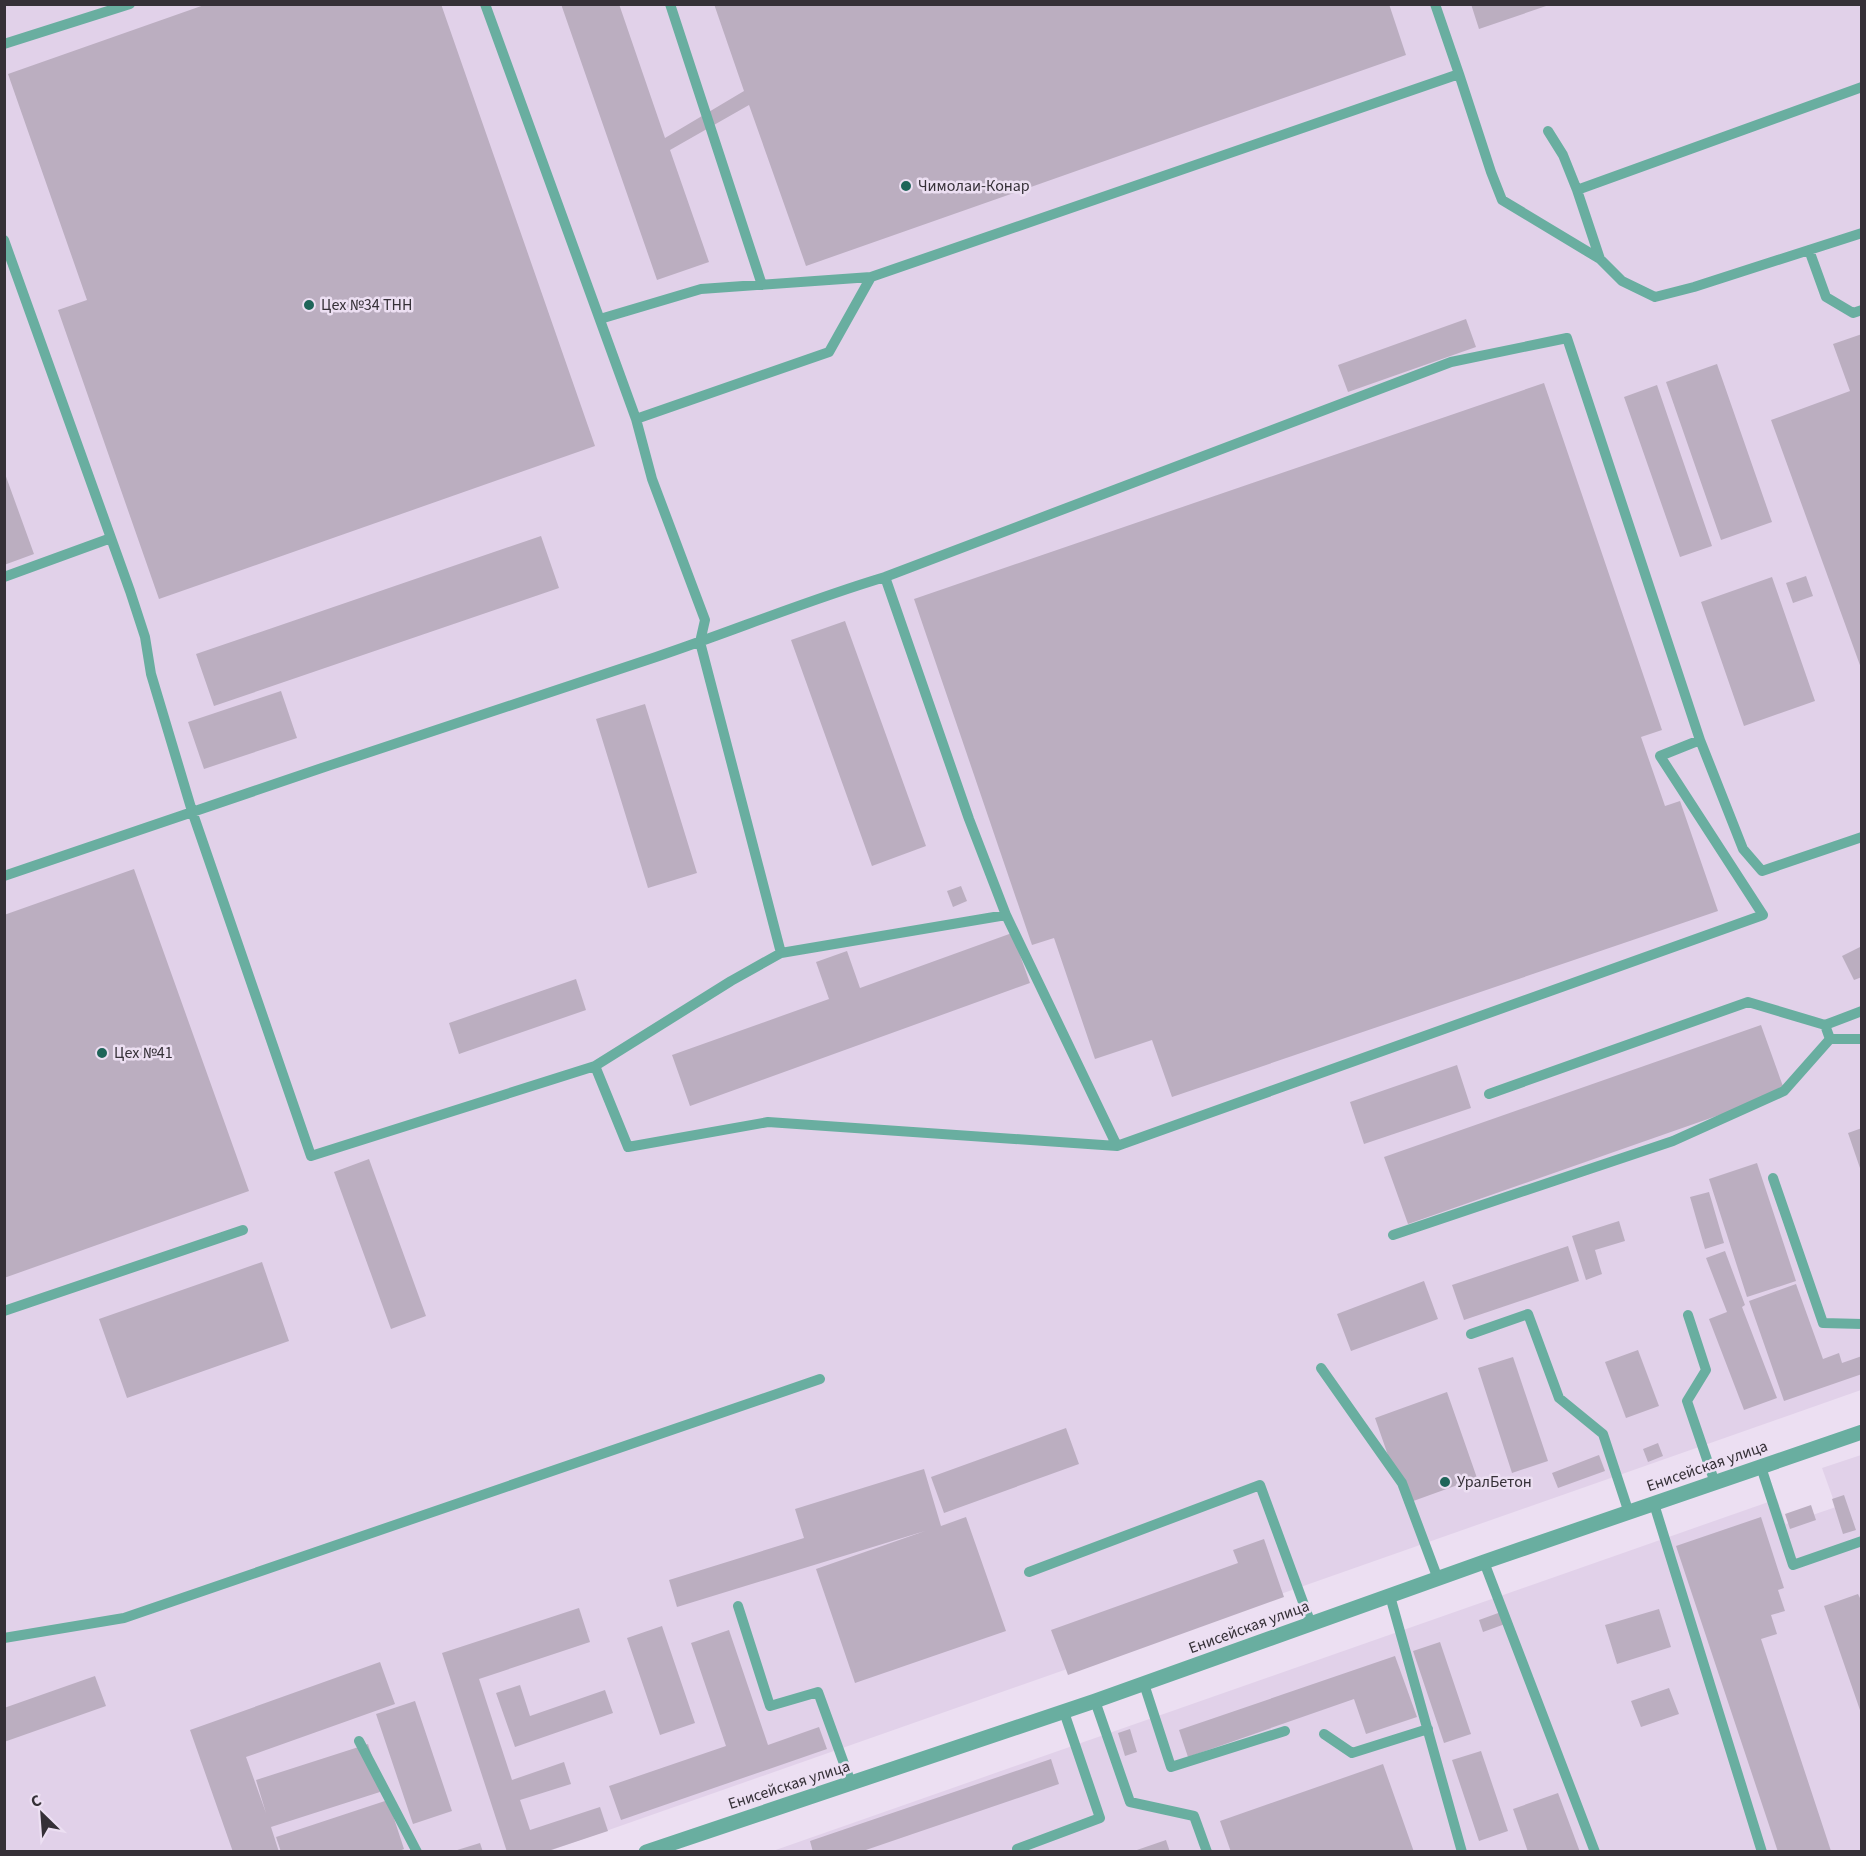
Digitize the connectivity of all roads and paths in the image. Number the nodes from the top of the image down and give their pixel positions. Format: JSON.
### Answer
{"nodes":[{"id":1,"x":130,"y":4,"type":"edge"},
{"id":2,"x":485,"y":4,"type":"edge"},
{"id":3,"x":670,"y":4,"type":"edge"},
{"id":4,"x":1434,"y":4,"type":"edge"},
{"id":5,"x":4,"y":44,"type":"edge"},
{"id":6,"x":1459,"y":74,"type":"junction"},
{"id":7,"x":1862,"y":87,"type":"edge"},
{"id":8,"x":1548,"y":131,"type":"dead end"},
{"id":9,"x":1577,"y":190,"type":"junction"},
{"id":10,"x":1862,"y":233,"type":"edge"},
{"id":11,"x":4,"y":240,"type":"edge"},
{"id":12,"x":1809,"y":250,"type":"junction"},
{"id":13,"x":1600,"y":259,"type":"junction"},
{"id":14,"x":871,"y":277,"type":"junction"},
{"id":15,"x":762,"y":285,"type":"junction"},
{"id":16,"x":1862,"y":310,"type":"edge"},
{"id":17,"x":600,"y":320,"type":"junction"},
{"id":18,"x":636,"y":419,"type":"junction"},
{"id":19,"x":111,"y":538,"type":"junction"},
{"id":20,"x":4,"y":577,"type":"edge"},
{"id":21,"x":885,"y":577,"type":"junction"},
{"id":22,"x":700,"y":642,"type":"junction"},
{"id":23,"x":1700,"y":740,"type":"junction"},
{"id":24,"x":192,"y":811,"type":"junction"},
{"id":25,"x":1862,"y":837,"type":"edge"},
{"id":26,"x":4,"y":876,"type":"edge"},
{"id":27,"x":1006,"y":915,"type":"junction"},
{"id":28,"x":781,"y":953,"type":"junction"},
{"id":29,"x":1862,"y":1011,"type":"edge"},
{"id":30,"x":1825,"y":1025,"type":"junction"},
{"id":31,"x":1830,"y":1039,"type":"junction"},
{"id":32,"x":1862,"y":1039,"type":"edge"},
{"id":33,"x":595,"y":1066,"type":"junction"},
{"id":34,"x":1489,"y":1094,"type":"dead end"},
{"id":35,"x":1117,"y":1146,"type":"junction"},
{"id":36,"x":1773,"y":1179,"type":"dead end"},
{"id":37,"x":243,"y":1230,"type":"dead end"},
{"id":38,"x":1393,"y":1235,"type":"dead end"},
{"id":39,"x":4,"y":1311,"type":"edge"},
{"id":40,"x":1688,"y":1315,"type":"dead end"},
{"id":41,"x":1862,"y":1324,"type":"edge"},
{"id":42,"x":1471,"y":1334,"type":"dead end"},
{"id":43,"x":1321,"y":1368,"type":"dead end"},
{"id":44,"x":820,"y":1378,"type":"dead end"},
{"id":45,"x":1862,"y":1432,"type":"edge"},
{"id":46,"x":1761,"y":1467,"type":"junction"},
{"id":47,"x":1715,"y":1483,"type":"junction"},
{"id":48,"x":1654,"y":1504,"type":"junction"},
{"id":49,"x":1629,"y":1513,"type":"junction"},
{"id":50,"x":1862,"y":1541,"type":"edge"},
{"id":51,"x":1484,"y":1562,"type":"junction"},
{"id":52,"x":1029,"y":1572,"type":"dead end"},
{"id":53,"x":1438,"y":1579,"type":"junction"},
{"id":54,"x":1390,"y":1596,"type":"junction"},
{"id":55,"x":738,"y":1606,"type":"dead end"},
{"id":56,"x":1311,"y":1624,"type":"junction"},
{"id":57,"x":4,"y":1638,"type":"edge"},
{"id":58,"x":1144,"y":1684,"type":"junction"},
{"id":59,"x":1095,"y":1701,"type":"junction"},
{"id":60,"x":1064,"y":1712,"type":"junction"},
{"id":61,"x":1428,"y":1730,"type":"junction"},
{"id":62,"x":1285,"y":1731,"type":"dead end"},
{"id":63,"x":1324,"y":1734,"type":"dead end"},
{"id":64,"x":359,"y":1740,"type":"dead end"},
{"id":65,"x":851,"y":1783,"type":"junction"},
{"id":66,"x":417,"y":1851,"type":"edge"},
{"id":67,"x":646,"y":1851,"type":"edge"},
{"id":68,"x":1018,"y":1851,"type":"edge"},
{"id":69,"x":1207,"y":1851,"type":"edge"},
{"id":70,"x":1462,"y":1851,"type":"edge"},
{"id":71,"x":1595,"y":1851,"type":"edge"},
{"id":72,"x":1762,"y":1851,"type":"edge"}],
"edges":[{"from":1,"to":5,"type":"lane"},
{"from":2,"to":17,"type":"lane"},
{"from":3,"to":15,"type":"lane"},
{"from":4,"to":6,"type":"lane"},
{"from":6,"to":13,"type":"lane"},
{"from":6,"to":14,"type":"lane"},
{"from":7,"to":9,"type":"lane"},
{"from":8,"to":9,"type":"lane"},
{"from":9,"to":13,"type":"lane"},
{"from":10,"to":12,"type":"lane"},
{"from":11,"to":19,"type":"lane"},
{"from":12,"to":13,"type":"lane"},
{"from":12,"to":16,"type":"lane"},
{"from":14,"to":15,"type":"lane"},
{"from":14,"to":18,"type":"lane"},
{"from":15,"to":17,"type":"lane"},
{"from":17,"to":18,"type":"lane"},
{"from":18,"to":22,"type":"lane"},
{"from":19,"to":20,"type":"lane"},
{"from":19,"to":24,"type":"lane"},
{"from":21,"to":22,"type":"lane"},
{"from":21,"to":23,"type":"lane"},
{"from":21,"to":27,"type":"lane"},
{"from":22,"to":24,"type":"lane"},
{"from":22,"to":28,"type":"lane"},
{"from":23,"to":25,"type":"lane"},
{"from":23,"to":35,"type":"lane"},
{"from":24,"to":26,"type":"lane"},
{"from":24,"to":33,"type":"lane"},
{"from":27,"to":28,"type":"lane"},
{"from":27,"to":35,"type":"lane"},
{"from":28,"to":33,"type":"lane"},
{"from":29,"to":30,"type":"lane"},
{"from":30,"to":31,"type":"lane"},
{"from":30,"to":34,"type":"lane"},
{"from":31,"to":32,"type":"lane"},
{"from":31,"to":38,"type":"lane"},
{"from":33,"to":35,"type":"lane"},
{"from":36,"to":41,"type":"lane"},
{"from":37,"to":39,"type":"lane"},
{"from":40,"to":47,"type":"lane"},
{"from":42,"to":49,"type":"lane"},
{"from":43,"to":53,"type":"lane"},
{"from":44,"to":57,"type":"lane"},
{"from":45,"to":46,"type":"street","name":"Енисейская улица"},
{"from":46,"to":47,"type":"street","name":"Енисейская улица"},
{"from":46,"to":50,"type":"lane"},
{"from":47,"to":48,"type":"street","name":"Енисейская улица"},
{"from":48,"to":49,"type":"street","name":"Енисейская улица"},
{"from":48,"to":72,"type":"lane"},
{"from":49,"to":51,"type":"street","name":"Енисейская улица"},
{"from":51,"to":53,"type":"street","name":"Енисейская улица"},
{"from":51,"to":71,"type":"lane"},
{"from":52,"to":56,"type":"lane"},
{"from":53,"to":54,"type":"street","name":"Енисейская улица"},
{"from":54,"to":56,"type":"street","name":"Енисейская улица"},
{"from":54,"to":61,"type":"lane"},
{"from":55,"to":65,"type":"lane"},
{"from":56,"to":58,"type":"street","name":"Енисейская улица"},
{"from":58,"to":59,"type":"street","name":"Енисейская улица"},
{"from":58,"to":62,"type":"lane"},
{"from":59,"to":60,"type":"street","name":"Енисейская улица"},
{"from":59,"to":69,"type":"lane"},
{"from":60,"to":65,"type":"street","name":"Енисейская улица"},
{"from":60,"to":68,"type":"lane"},
{"from":61,"to":63,"type":"lane"},
{"from":61,"to":70,"type":"lane"},
{"from":64,"to":66,"type":"lane"},
{"from":65,"to":67,"type":"street","name":"Енисейская улица"}]}
